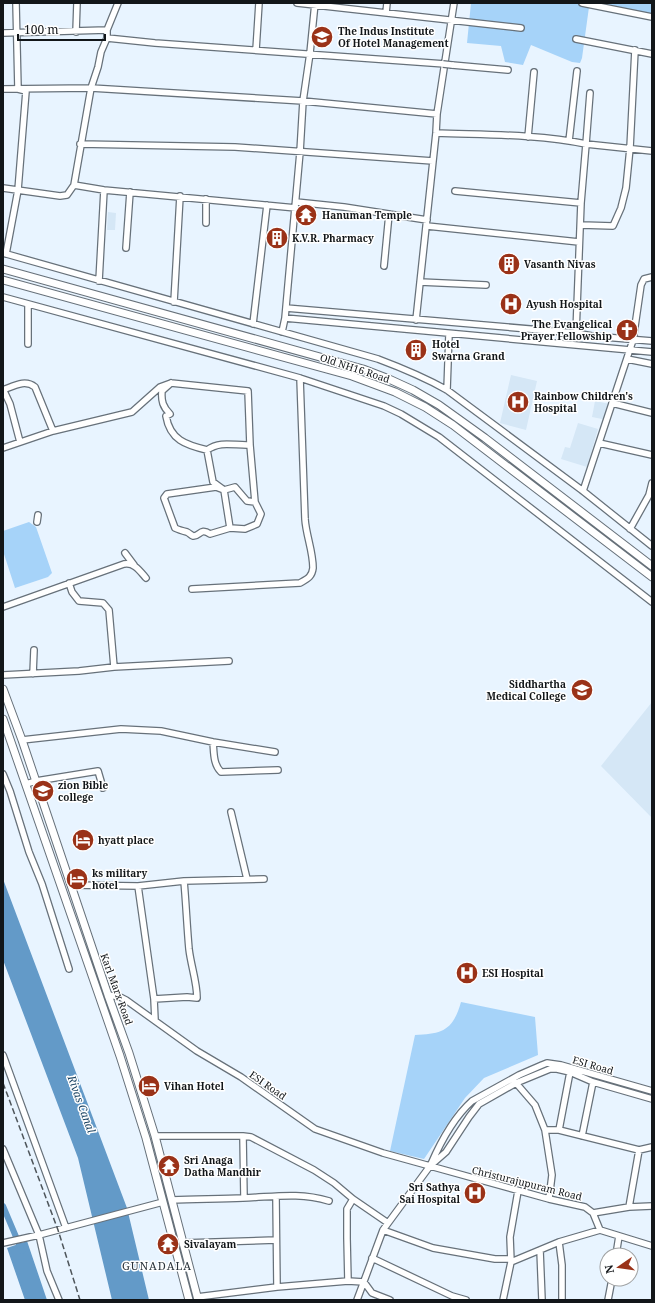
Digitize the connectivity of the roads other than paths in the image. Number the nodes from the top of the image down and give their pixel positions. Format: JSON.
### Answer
{"nodes":[{"id":1,"x":16,"y":3,"type":"edge"},
{"id":2,"x":77,"y":3,"type":"edge"},
{"id":3,"x":118,"y":3,"type":"edge"},
{"id":4,"x":259,"y":3,"type":"edge"},
{"id":5,"x":297,"y":3,"type":"edge"},
{"id":6,"x":387,"y":3,"type":"edge"},
{"id":7,"x":454,"y":3,"type":"edge"},
{"id":8,"x":582,"y":3,"type":"edge"},
{"id":9,"x":315,"y":4,"type":"edge"},
{"id":10,"x":353,"y":6,"type":"edge"},
{"id":11,"x":386,"y":13,"type":"junction"},
{"id":12,"x":652,"y":17,"type":"edge"},
{"id":13,"x":452,"y":20,"type":"junction"},
{"id":14,"x":521,"y":28,"type":"dead end"},
{"id":15,"x":107,"y":30,"type":"junction"},
{"id":16,"x":76,"y":32,"type":"junction"},
{"id":17,"x":3,"y":33,"type":"edge"},
{"id":18,"x":16,"y":33,"type":"junction"},
{"id":19,"x":107,"y":38,"type":"junction"},
{"id":20,"x":576,"y":39,"type":"dead end"},
{"id":21,"x":256,"y":50,"type":"junction"},
{"id":22,"x":635,"y":50,"type":"junction"},
{"id":23,"x":310,"y":53,"type":"junction"},
{"id":24,"x":652,"y":54,"type":"edge"},
{"id":25,"x":444,"y":64,"type":"junction"},
{"id":26,"x":508,"y":70,"type":"dead end"},
{"id":27,"x":577,"y":71,"type":"dead end"},
{"id":28,"x":534,"y":72,"type":"dead end"},
{"id":29,"x":91,"y":88,"type":"junction"},
{"id":30,"x":3,"y":89,"type":"edge"},
{"id":31,"x":18,"y":89,"type":"junction"},
{"id":32,"x":590,"y":92,"type":"dead end"},
{"id":33,"x":303,"y":101,"type":"junction"},
{"id":34,"x":436,"y":114,"type":"junction"},
{"id":35,"x":438,"y":133,"type":"junction"},
{"id":36,"x":528,"y":137,"type":"junction"},
{"id":37,"x":570,"y":141,"type":"junction"},
{"id":38,"x":80,"y":144,"type":"junction"},
{"id":39,"x":586,"y":144,"type":"junction"},
{"id":40,"x":630,"y":148,"type":"junction"},
{"id":41,"x":652,"y":151,"type":"edge"},
{"id":42,"x":300,"y":152,"type":"junction"},
{"id":43,"x":433,"y":161,"type":"junction"},
{"id":44,"x":74,"y":185,"type":"junction"},
{"id":45,"x":3,"y":188,"type":"edge"},
{"id":46,"x":18,"y":190,"type":"junction"},
{"id":47,"x":104,"y":190,"type":"junction"},
{"id":48,"x":130,"y":192,"type":"junction"},
{"id":49,"x":455,"y":192,"type":"dead end"},
{"id":50,"x":180,"y":196,"type":"junction"},
{"id":51,"x":206,"y":199,"type":"junction"},
{"id":52,"x":581,"y":203,"type":"junction"},
{"id":53,"x":267,"y":205,"type":"junction"},
{"id":54,"x":296,"y":205,"type":"junction"},
{"id":55,"x":389,"y":214,"type":"junction"},
{"id":56,"x":206,"y":223,"type":"dead end"},
{"id":57,"x":427,"y":223,"type":"junction"},
{"id":58,"x":581,"y":225,"type":"junction"},
{"id":59,"x":580,"y":242,"type":"junction"},
{"id":60,"x":126,"y":248,"type":"dead end"},
{"id":61,"x":4,"y":253,"type":"edge"},
{"id":62,"x":384,"y":266,"type":"dead end"},
{"id":63,"x":3,"y":269,"type":"edge"},
{"id":64,"x":652,"y":277,"type":"edge"},
{"id":65,"x":3,"y":280,"type":"edge"},
{"id":66,"x":99,"y":281,"type":"junction"},
{"id":67,"x":420,"y":282,"type":"junction"},
{"id":68,"x":486,"y":285,"type":"dead end"},
{"id":69,"x":3,"y":298,"type":"edge"},
{"id":70,"x":174,"y":302,"type":"junction"},
{"id":71,"x":28,"y":304,"type":"junction"},
{"id":72,"x":286,"y":308,"type":"junction"},
{"id":73,"x":285,"y":318,"type":"junction"},
{"id":74,"x":416,"y":320,"type":"junction"},
{"id":75,"x":458,"y":323,"type":"junction"},
{"id":76,"x":253,"y":324,"type":"junction"},
{"id":77,"x":282,"y":332,"type":"junction"},
{"id":78,"x":576,"y":333,"type":"junction"},
{"id":79,"x":449,"y":334,"type":"junction"},
{"id":80,"x":457,"y":334,"type":"junction"},
{"id":81,"x":633,"y":340,"type":"junction"},
{"id":82,"x":652,"y":341,"type":"edge"},
{"id":83,"x":28,"y":344,"type":"dead end"},
{"id":84,"x":630,"y":350,"type":"junction"},
{"id":85,"x":652,"y":352,"type":"edge"},
{"id":86,"x":627,"y":359,"type":"junction"},
{"id":87,"x":652,"y":364,"type":"edge"},
{"id":88,"x":300,"y":378,"type":"junction"},
{"id":89,"x":171,"y":383,"type":"junction"},
{"id":90,"x":3,"y":390,"type":"edge"},
{"id":91,"x":447,"y":390,"type":"junction"},
{"id":92,"x":612,"y":403,"type":"junction"},
{"id":93,"x":652,"y":413,"type":"edge"},
{"id":94,"x":53,"y":432,"type":"junction"},
{"id":95,"x":20,"y":442,"type":"junction"},
{"id":96,"x":599,"y":443,"type":"junction"},
{"id":97,"x":250,"y":445,"type":"junction"},
{"id":98,"x":3,"y":448,"type":"edge"},
{"id":99,"x":207,"y":450,"type":"junction"},
{"id":100,"x":652,"y":454,"type":"edge"},
{"id":101,"x":652,"y":483,"type":"edge"},
{"id":102,"x":224,"y":490,"type":"junction"},
{"id":103,"x":583,"y":490,"type":"junction"},
{"id":104,"x":255,"y":502,"type":"junction"},
{"id":105,"x":38,"y":515,"type":"dead end"},
{"id":106,"x":37,"y":522,"type":"dead end"},
{"id":107,"x":230,"y":528,"type":"junction"},
{"id":108,"x":630,"y":529,"type":"junction"},
{"id":109,"x":652,"y":546,"type":"edge"},
{"id":110,"x":126,"y":553,"type":"dead end"},
{"id":111,"x":134,"y":565,"type":"junction"},
{"id":112,"x":652,"y":566,"type":"edge"},
{"id":113,"x":652,"y":577,"type":"edge"},
{"id":114,"x":146,"y":578,"type":"dead end"},
{"id":115,"x":69,"y":583,"type":"junction"},
{"id":116,"x":192,"y":589,"type":"dead end"},
{"id":117,"x":652,"y":602,"type":"edge"},
{"id":118,"x":3,"y":607,"type":"edge"},
{"id":119,"x":34,"y":650,"type":"dead end"},
{"id":120,"x":229,"y":661,"type":"dead end"},
{"id":121,"x":114,"y":667,"type":"junction"},
{"id":122,"x":33,"y":674,"type":"junction"},
{"id":123,"x":3,"y":675,"type":"edge"},
{"id":124,"x":3,"y":689,"type":"edge"},
{"id":125,"x":3,"y":719,"type":"edge"},
{"id":126,"x":22,"y":740,"type":"junction"},
{"id":127,"x":213,"y":742,"type":"junction"},
{"id":128,"x":275,"y":752,"type":"dead end"},
{"id":129,"x":278,"y":770,"type":"dead end"},
{"id":130,"x":3,"y":774,"type":"edge"},
{"id":131,"x":36,"y":781,"type":"junction"},
{"id":132,"x":26,"y":784,"type":"junction"},
{"id":133,"x":103,"y":788,"type":"dead end"},
{"id":134,"x":231,"y":812,"type":"dead end"},
{"id":135,"x":264,"y":878,"type":"dead end"},
{"id":136,"x":247,"y":879,"type":"junction"},
{"id":137,"x":184,"y":881,"type":"junction"},
{"id":138,"x":71,"y":885,"type":"junction"},
{"id":139,"x":138,"y":886,"type":"junction"},
{"id":140,"x":83,"y":920,"type":"junction"},
{"id":141,"x":74,"y":924,"type":"junction"},
{"id":142,"x":69,"y":969,"type":"dead end"},
{"id":143,"x":108,"y":995,"type":"junction"},
{"id":144,"x":154,"y":999,"type":"junction"},
{"id":145,"x":155,"y":1020,"type":"junction"},
{"id":146,"x":129,"y":1053,"type":"junction"},
{"id":147,"x":3,"y":1055,"type":"edge"},
{"id":148,"x":120,"y":1056,"type":"junction"},
{"id":149,"x":570,"y":1072,"type":"junction"},
{"id":150,"x":593,"y":1082,"type":"junction"},
{"id":151,"x":516,"y":1083,"type":"junction"},
{"id":152,"x":652,"y":1091,"type":"edge"},
{"id":153,"x":652,"y":1099,"type":"edge"},
{"id":154,"x":152,"y":1128,"type":"junction"},
{"id":155,"x":143,"y":1130,"type":"junction"},
{"id":156,"x":545,"y":1130,"type":"junction"},
{"id":157,"x":559,"y":1130,"type":"junction"},
{"id":158,"x":155,"y":1136,"type":"junction"},
{"id":159,"x":243,"y":1136,"type":"junction"},
{"id":160,"x":582,"y":1136,"type":"junction"},
{"id":161,"x":652,"y":1147,"type":"edge"},
{"id":162,"x":3,"y":1149,"type":"edge"},
{"id":163,"x":639,"y":1150,"type":"junction"},
{"id":164,"x":430,"y":1166,"type":"junction"},
{"id":165,"x":518,"y":1191,"type":"junction"},
{"id":166,"x":276,"y":1197,"type":"junction"},
{"id":167,"x":244,"y":1198,"type":"junction"},
{"id":168,"x":353,"y":1199,"type":"junction"},
{"id":169,"x":549,"y":1199,"type":"junction"},
{"id":170,"x":172,"y":1200,"type":"junction"},
{"id":171,"x":329,"y":1201,"type":"dead end"},
{"id":172,"x":163,"y":1202,"type":"junction"},
{"id":173,"x":652,"y":1206,"type":"edge"},
{"id":174,"x":629,"y":1207,"type":"junction"},
{"id":175,"x":594,"y":1213,"type":"junction"},
{"id":176,"x":388,"y":1223,"type":"junction"},
{"id":177,"x":66,"y":1228,"type":"junction"},
{"id":178,"x":180,"y":1230,"type":"junction"},
{"id":179,"x":383,"y":1230,"type":"junction"},
{"id":180,"x":600,"y":1230,"type":"junction"},
{"id":181,"x":171,"y":1232,"type":"junction"},
{"id":182,"x":35,"y":1236,"type":"junction"},
{"id":183,"x":619,"y":1236,"type":"junction"},
{"id":184,"x":276,"y":1240,"type":"junction"},
{"id":185,"x":559,"y":1242,"type":"junction"},
{"id":186,"x":3,"y":1243,"type":"edge"},
{"id":187,"x":183,"y":1243,"type":"junction"},
{"id":188,"x":652,"y":1246,"type":"edge"},
{"id":189,"x":617,"y":1247,"type":"edge"},
{"id":190,"x":540,"y":1250,"type":"junction"},
{"id":191,"x":372,"y":1258,"type":"junction"},
{"id":192,"x":511,"y":1261,"type":"junction"},
{"id":193,"x":348,"y":1281,"type":"junction"},
{"id":194,"x":364,"y":1282,"type":"junction"},
{"id":195,"x":277,"y":1287,"type":"junction"},
{"id":196,"x":610,"y":1287,"type":"edge"},
{"id":197,"x":197,"y":1299,"type":"edge"},
{"id":198,"x":59,"y":1300,"type":"edge"},
{"id":199,"x":189,"y":1300,"type":"edge"},
{"id":200,"x":357,"y":1300,"type":"edge"},
{"id":201,"x":390,"y":1300,"type":"edge"},
{"id":202,"x":466,"y":1300,"type":"edge"},
{"id":203,"x":503,"y":1300,"type":"edge"},
{"id":204,"x":542,"y":1300,"type":"edge"},
{"id":205,"x":562,"y":1300,"type":"edge"},
{"id":206,"x":608,"y":1300,"type":"edge"}],
"edges":[{"from":1,"to":18,"type":"street"},
{"from":2,"to":16,"type":"street"},
{"from":3,"to":15,"type":"street"},
{"from":4,"to":21,"type":"street"},
{"from":5,"to":9,"type":"street"},
{"from":6,"to":11,"type":"street"},
{"from":7,"to":13,"type":"street"},
{"from":8,"to":12,"type":"street"},
{"from":9,"to":10,"type":"street"},
{"from":9,"to":23,"type":"street"},
{"from":10,"to":11,"type":"street"},
{"from":11,"to":13,"type":"street"},
{"from":13,"to":14,"type":"street"},
{"from":13,"to":25,"type":"street"},
{"from":15,"to":16,"type":"street"},
{"from":15,"to":19,"type":"street"},
{"from":16,"to":18,"type":"street"},
{"from":17,"to":18,"type":"street"},
{"from":18,"to":31,"type":"street"},
{"from":19,"to":21,"type":"street"},
{"from":19,"to":29,"type":"street"},
{"from":20,"to":22,"type":"street"},
{"from":21,"to":23,"type":"street"},
{"from":22,"to":24,"type":"street"},
{"from":22,"to":40,"type":"street"},
{"from":23,"to":25,"type":"street"},
{"from":23,"to":33,"type":"street"},
{"from":25,"to":26,"type":"street","bridge":true},
{"from":25,"to":34,"type":"street"},
{"from":27,"to":37,"type":"street"},
{"from":28,"to":36,"type":"street"},
{"from":29,"to":31,"type":"street"},
{"from":29,"to":33,"type":"street"},
{"from":29,"to":38,"type":"street"},
{"from":30,"to":31,"type":"street"},
{"from":31,"to":46,"type":"street"},
{"from":32,"to":39,"type":"street"},
{"from":33,"to":34,"type":"street"},
{"from":33,"to":42,"type":"street"},
{"from":34,"to":35,"type":"street"},
{"from":35,"to":36,"type":"street"},
{"from":35,"to":43,"type":"street"},
{"from":36,"to":37,"type":"street"},
{"from":37,"to":39,"type":"street"},
{"from":38,"to":42,"type":"street"},
{"from":38,"to":44,"type":"street"},
{"from":39,"to":40,"type":"street"},
{"from":39,"to":52,"type":"street"},
{"from":40,"to":41,"type":"street"},
{"from":40,"to":58,"type":"street"},
{"from":42,"to":43,"type":"street"},
{"from":42,"to":54,"type":"street"},
{"from":43,"to":57,"type":"street"},
{"from":44,"to":46,"type":"street"},
{"from":44,"to":47,"type":"street"},
{"from":45,"to":46,"type":"street"},
{"from":46,"to":61,"type":"street"},
{"from":47,"to":48,"type":"street"},
{"from":47,"to":66,"type":"street"},
{"from":48,"to":50,"type":"street"},
{"from":48,"to":60,"type":"street"},
{"from":49,"to":52,"type":"street"},
{"from":50,"to":51,"type":"street"},
{"from":50,"to":70,"type":"street"},
{"from":51,"to":53,"type":"street"},
{"from":51,"to":56,"type":"street"},
{"from":52,"to":58,"type":"street"},
{"from":53,"to":54,"type":"street"},
{"from":53,"to":76,"type":"street"},
{"from":54,"to":55,"type":"street"},
{"from":54,"to":72,"type":"street"},
{"from":55,"to":57,"type":"street"},
{"from":55,"to":62,"type":"street"},
{"from":57,"to":59,"type":"street"},
{"from":57,"to":67,"type":"street"},
{"from":58,"to":59,"type":"street"},
{"from":59,"to":78,"type":"street"},
{"from":61,"to":66,"type":"street"},
{"from":63,"to":112,"type":"main road","name":"Old NH16 Road"},
{"from":64,"to":81,"type":"street"},
{"from":65,"to":113,"type":"main road","name":"Old NH16 Road"},
{"from":66,"to":70,"type":"street"},
{"from":67,"to":68,"type":"street"},
{"from":67,"to":74,"type":"street"},
{"from":69,"to":71,"type":"street"},
{"from":70,"to":76,"type":"street"},
{"from":71,"to":83,"type":"street"},
{"from":71,"to":88,"type":"street"},
{"from":72,"to":73,"type":"street"},
{"from":72,"to":74,"type":"street"},
{"from":73,"to":77,"type":"street"},
{"from":73,"to":79,"type":"street"},
{"from":74,"to":75,"type":"street"},
{"from":75,"to":78,"type":"street"},
{"from":75,"to":80,"type":"street"},
{"from":76,"to":77,"type":"street"},
{"from":77,"to":91,"type":"street"},
{"from":78,"to":81,"type":"street"},
{"from":79,"to":80,"type":"street"},
{"from":79,"to":91,"type":"street"},
{"from":80,"to":84,"type":"street"},
{"from":81,"to":82,"type":"street"},
{"from":81,"to":84,"type":"street"},
{"from":84,"to":85,"type":"street"},
{"from":84,"to":86,"type":"street"},
{"from":86,"to":87,"type":"street"},
{"from":86,"to":92,"type":"street"},
{"from":88,"to":116,"type":"street"},
{"from":88,"to":117,"type":"street"},
{"from":89,"to":94,"type":"street"},
{"from":89,"to":97,"type":"street"},
{"from":89,"to":99,"type":"street"},
{"from":90,"to":94,"type":"street"},
{"from":90,"to":95,"type":"street"},
{"from":91,"to":103,"type":"street"},
{"from":92,"to":93,"type":"street"},
{"from":92,"to":96,"type":"street"},
{"from":94,"to":95,"type":"street"},
{"from":95,"to":98,"type":"street"},
{"from":96,"to":100,"type":"street"},
{"from":96,"to":103,"type":"street"},
{"from":97,"to":99,"type":"street"},
{"from":97,"to":104,"type":"street"},
{"from":99,"to":102,"type":"street"},
{"from":101,"to":108,"type":"street"},
{"from":102,"to":104,"type":"street"},
{"from":102,"to":107,"type":"street"},
{"from":102,"to":107,"type":"street"},
{"from":103,"to":108,"type":"street"},
{"from":104,"to":107,"type":"street"},
{"from":105,"to":106,"type":"street"},
{"from":108,"to":109,"type":"street"},
{"from":110,"to":111,"type":"street"},
{"from":111,"to":114,"type":"street"},
{"from":111,"to":115,"type":"street"},
{"from":115,"to":118,"type":"street"},
{"from":115,"to":121,"type":"street"},
{"from":119,"to":122,"type":"street"},
{"from":120,"to":121,"type":"street"},
{"from":121,"to":122,"type":"street"},
{"from":122,"to":123,"type":"street"},
{"from":124,"to":126,"type":"main road","name":"Karl Marx Road"},
{"from":125,"to":132,"type":"main road","name":"Karl Marx Road"},
{"from":126,"to":127,"type":"street"},
{"from":126,"to":131,"type":"main road","name":"Karl Marx Road"},
{"from":127,"to":128,"type":"street"},
{"from":127,"to":129,"type":"street"},
{"from":130,"to":142,"type":"street"},
{"from":131,"to":132,"type":"street"},
{"from":131,"to":133,"type":"street"},
{"from":131,"to":138,"type":"main road","name":"Karl Marx Road"},
{"from":132,"to":141,"type":"main road","name":"Karl Marx Road"},
{"from":134,"to":136,"type":"street"},
{"from":135,"to":136,"type":"street"},
{"from":136,"to":137,"type":"street"},
{"from":137,"to":139,"type":"street"},
{"from":137,"to":144,"type":"street"},
{"from":138,"to":139,"type":"street"},
{"from":138,"to":140,"type":"main road","name":"Karl Marx Road"},
{"from":139,"to":144,"type":"street"},
{"from":140,"to":141,"type":"main road"},
{"from":140,"to":143,"type":"main road","name":"Karl Marx Road"},
{"from":141,"to":148,"type":"main road","name":"Karl Marx Road"},
{"from":143,"to":145,"type":"street","name":"ESI Road"},
{"from":143,"to":146,"type":"main road","name":"Karl Marx Road"},
{"from":144,"to":145,"type":"street"},
{"from":145,"to":164,"type":"street","name":"ESI Road"},
{"from":146,"to":148,"type":"main road"},
{"from":146,"to":154,"type":"main road","name":"Karl Marx Road"},
{"from":147,"to":177,"type":"street"},
{"from":148,"to":155,"type":"main road","name":"Karl Marx Road"},
{"from":149,"to":150,"type":"street","name":"ESI Road"},
{"from":149,"to":151,"type":"street","name":"ESI Road"},
{"from":149,"to":157,"type":"street"},
{"from":150,"to":153,"type":"street","name":"ESI Road"},
{"from":150,"to":160,"type":"street"},
{"from":151,"to":156,"type":"street"},
{"from":151,"to":164,"type":"street","name":"ESI Road"},
{"from":152,"to":164,"type":"street","name":"ESI Road"},
{"from":154,"to":155,"type":"main road"},
{"from":154,"to":158,"type":"main road","name":"Karl Marx Road"},
{"from":155,"to":172,"type":"main road","name":"Karl Marx Road"},
{"from":156,"to":157,"type":"street"},
{"from":156,"to":169,"type":"street"},
{"from":157,"to":160,"type":"street"},
{"from":158,"to":159,"type":"street"},
{"from":158,"to":170,"type":"main road","name":"Karl Marx Road"},
{"from":159,"to":167,"type":"street"},
{"from":159,"to":168,"type":"street"},
{"from":160,"to":163,"type":"street"},
{"from":161,"to":163,"type":"street"},
{"from":162,"to":182,"type":"street"},
{"from":163,"to":174,"type":"street"},
{"from":164,"to":165,"type":"street","name":"Christurajupuram Road"},
{"from":164,"to":176,"type":"street"},
{"from":165,"to":169,"type":"street","name":"Christurajupuram Road"},
{"from":165,"to":192,"type":"street"},
{"from":166,"to":167,"type":"street"},
{"from":166,"to":171,"type":"street"},
{"from":166,"to":184,"type":"street"},
{"from":167,"to":170,"type":"street"},
{"from":168,"to":176,"type":"street"},
{"from":168,"to":193,"type":"street"},
{"from":169,"to":175,"type":"street","name":"Christurajupuram Road"},
{"from":170,"to":178,"type":"main road","name":"Karl Marx Road"},
{"from":172,"to":177,"type":"street"},
{"from":172,"to":181,"type":"main road","name":"Karl Marx Road"},
{"from":173,"to":174,"type":"street"},
{"from":174,"to":175,"type":"street"},
{"from":175,"to":180,"type":"street"},
{"from":176,"to":179,"type":"street"},
{"from":177,"to":182,"type":"street"},
{"from":178,"to":181,"type":"main road"},
{"from":178,"to":187,"type":"main road","name":"Karl Marx Road"},
{"from":179,"to":191,"type":"street"},
{"from":179,"to":192,"type":"street"},
{"from":180,"to":183,"type":"street"},
{"from":180,"to":185,"type":"street"},
{"from":181,"to":199,"type":"main road","name":"Karl Marx Road"},
{"from":182,"to":186,"type":"street"},
{"from":182,"to":198,"type":"street"},
{"from":183,"to":188,"type":"street"},
{"from":183,"to":189,"type":"street"},
{"from":184,"to":187,"type":"street"},
{"from":184,"to":195,"type":"street"},
{"from":185,"to":190,"type":"street"},
{"from":185,"to":205,"type":"street"},
{"from":187,"to":197,"type":"main road","name":"Karl Marx Road"},
{"from":190,"to":192,"type":"street"},
{"from":190,"to":204,"type":"street"},
{"from":191,"to":194,"type":"street"},
{"from":191,"to":202,"type":"street"},
{"from":192,"to":203,"type":"street"},
{"from":193,"to":194,"type":"street"},
{"from":193,"to":195,"type":"street"},
{"from":194,"to":200,"type":"street"},
{"from":194,"to":201,"type":"street"},
{"from":195,"to":197,"type":"street"},
{"from":196,"to":206,"type":"street"}]}
